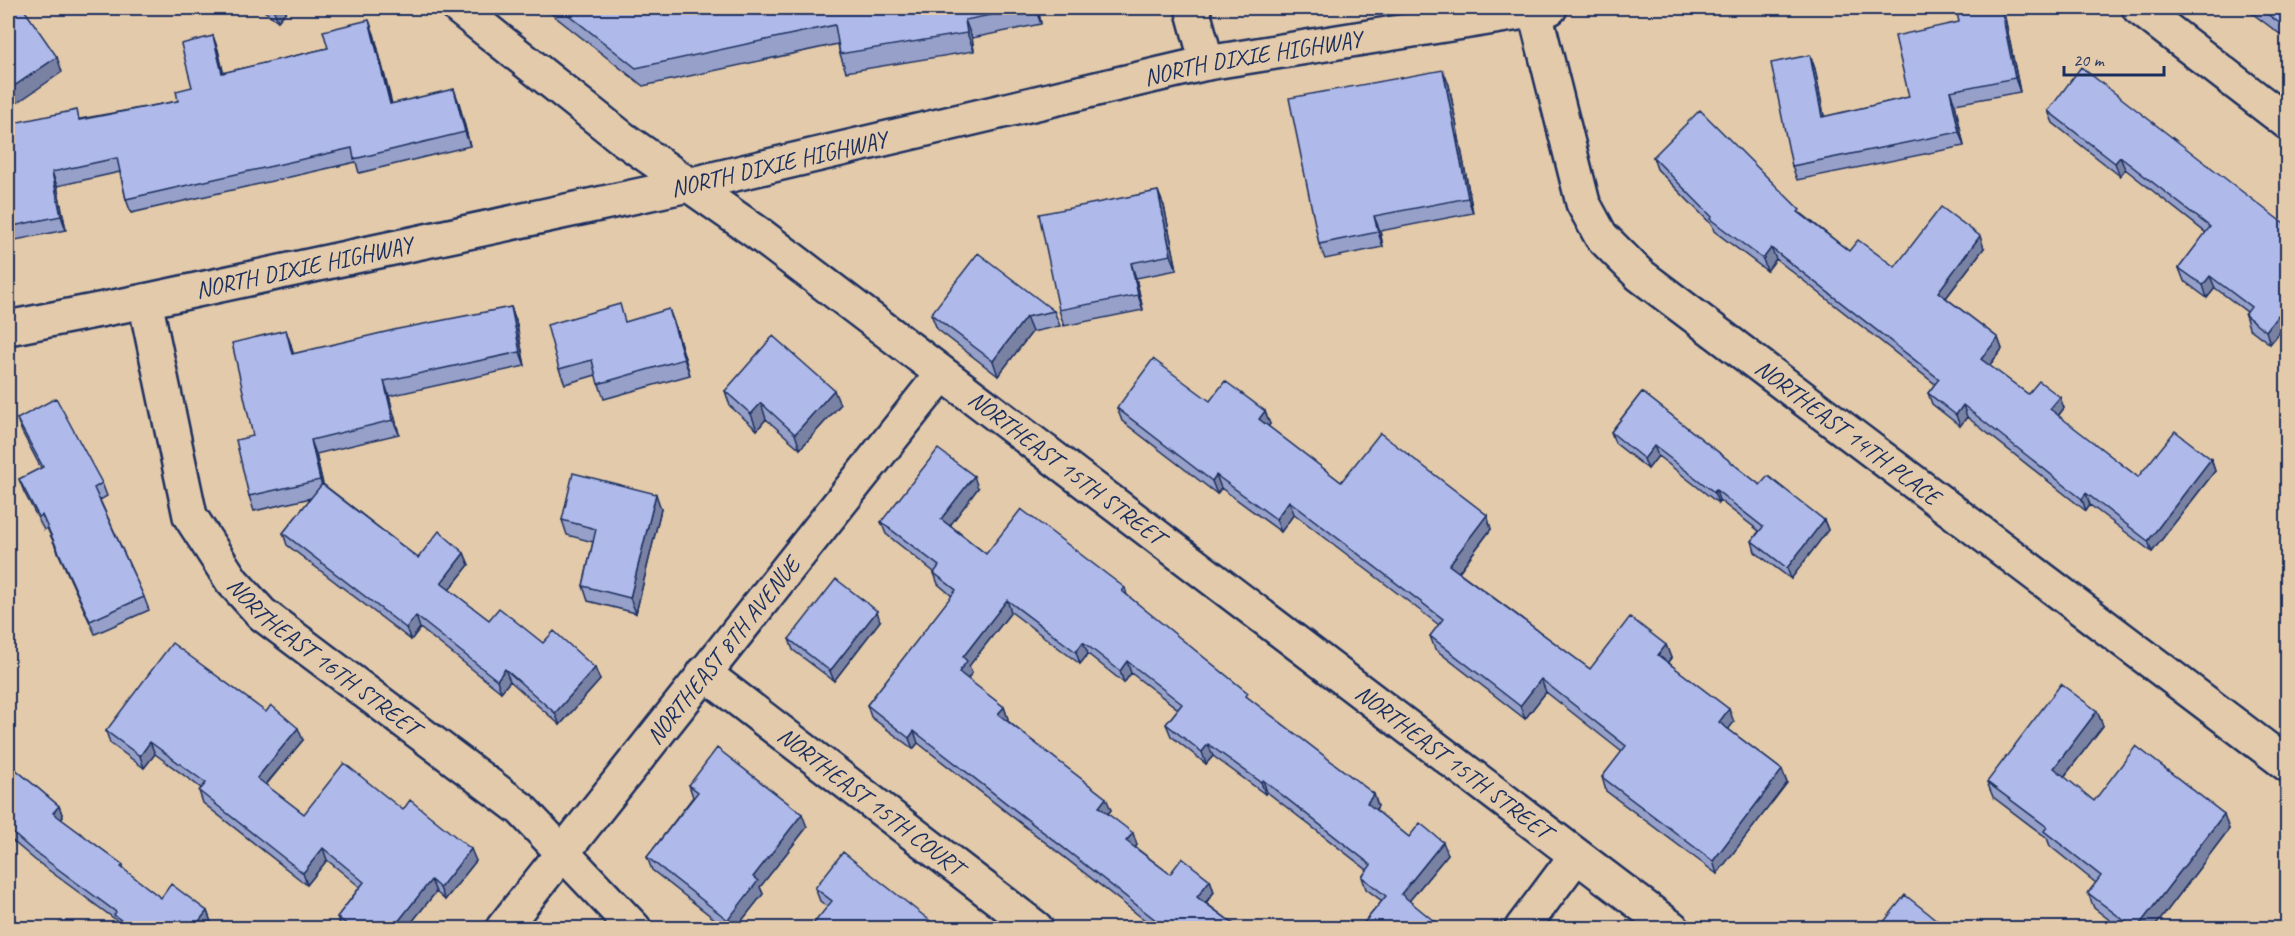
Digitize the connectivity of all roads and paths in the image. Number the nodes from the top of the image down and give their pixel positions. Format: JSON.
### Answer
{"nodes":[{"id":1,"x":459,"y":8,"type":"edge"},
{"id":2,"x":1192,"y":8,"type":"edge"},
{"id":3,"x":2139,"y":8,"type":"edge"},
{"id":4,"x":1543,"y":10,"type":"edge"},
{"id":5,"x":1207,"y":63,"type":"junction"},
{"id":6,"x":2288,"y":123,"type":"edge"},
{"id":7,"x":688,"y":184,"type":"junction"},
{"id":8,"x":146,"y":301,"type":"junction"},
{"id":9,"x":8,"y":328,"type":"edge"},
{"id":10,"x":942,"y":374,"type":"junction"},
{"id":11,"x":704,"y":673,"type":"junction"},
{"id":12,"x":2288,"y":765,"type":"edge"},
{"id":13,"x":562,"y":855,"type":"junction"},
{"id":14,"x":1576,"y":856,"type":"junction"},
{"id":15,"x":504,"y":928,"type":"edge"},
{"id":16,"x":634,"y":928,"type":"edge"},
{"id":17,"x":1036,"y":928,"type":"edge"},
{"id":18,"x":1522,"y":928,"type":"edge"},
{"id":19,"x":1672,"y":928,"type":"edge"}],
"edges":[{"from":1,"to":7,"type":"street","name":"NORTHEAST 15TH STREET"},
{"from":2,"to":5,"type":"street"},
{"from":3,"to":6,"type":"street"},
{"from":4,"to":5,"type":"street","name":"NORTH DIXIE HIGHWAY"},
{"from":4,"to":12,"type":"street","name":"NORTHEAST 14TH PLACE"},
{"from":5,"to":7,"type":"street","name":"NORTH DIXIE HIGHWAY"},
{"from":7,"to":8,"type":"street","name":"NORTH DIXIE HIGHWAY"},
{"from":7,"to":10,"type":"street","name":"NORTHEAST 15TH STREET"},
{"from":8,"to":9,"type":"street","name":"NORTH DIXIE HIGHWAY"},
{"from":8,"to":13,"type":"street","name":"NORTHEAST 16TH STREET"},
{"from":10,"to":11,"type":"street","name":"NORTHEAST 8TH AVENUE"},
{"from":10,"to":14,"type":"street","name":"NORTHEAST 15TH STREET"},
{"from":11,"to":13,"type":"street","name":"NORTHEAST 8TH AVENUE"},
{"from":11,"to":17,"type":"street","name":"NORTHEAST 15TH COURT"},
{"from":13,"to":15,"type":"street","name":"NORTHEAST 8TH AVENUE"},
{"from":13,"to":16,"type":"street","name":"NORTHEAST 16TH STREET"},
{"from":14,"to":18,"type":"street"},
{"from":14,"to":19,"type":"street","name":"NORTHEAST 15TH STREET"}]}
